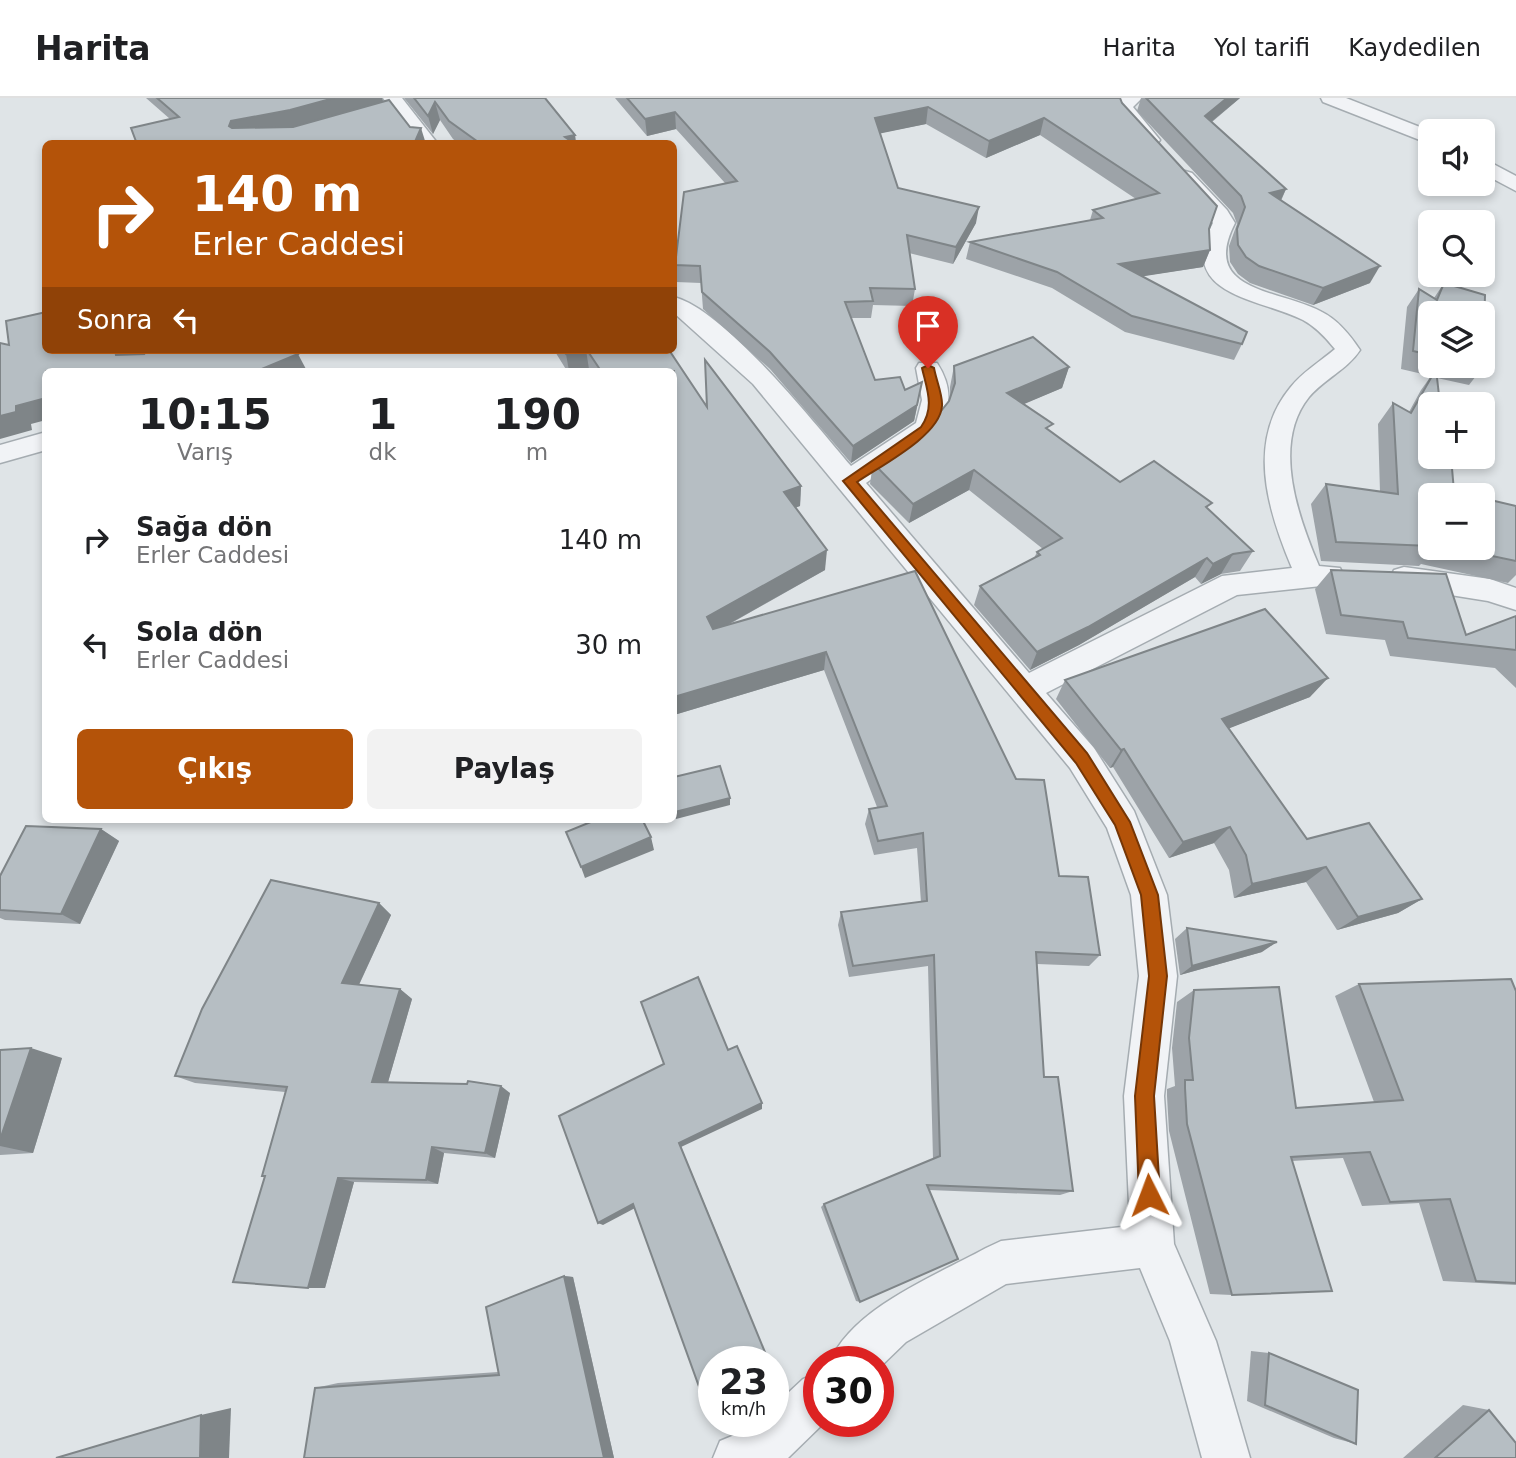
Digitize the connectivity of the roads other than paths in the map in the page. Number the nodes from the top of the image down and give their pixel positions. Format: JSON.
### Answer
{"nodes":[{"id":1,"x":1133,"y":98,"type":"edge"},
{"id":2,"x":1330,"y":98,"type":"edge"},
{"id":3,"x":396,"y":103,"type":"edge"},
{"id":4,"x":375,"y":115,"type":"edge"},
{"id":5,"x":1418,"y":133,"type":"edge"},
{"id":6,"x":426,"y":140,"type":"edge"},
{"id":7,"x":1495,"y":172,"type":"edge"},
{"id":8,"x":1516,"y":185,"type":"edge"},
{"id":9,"x":677,"y":306,"type":"edge"},
{"id":10,"x":928,"y":368,"type":"dead end"},
{"id":11,"x":42,"y":442,"type":"edge"},
{"id":12,"x":0,"y":454,"type":"edge"},
{"id":13,"x":849,"y":481,"type":"junction"},
{"id":14,"x":1309,"y":575,"type":"junction"},
{"id":15,"x":1516,"y":599,"type":"edge"},
{"id":16,"x":1025,"y":689,"type":"junction"},
{"id":17,"x":1152,"y":1245,"type":"junction"},
{"id":18,"x":869,"y":1346,"type":"edge"},
{"id":19,"x":803,"y":1410,"type":"edge"},
{"id":20,"x":737,"y":1458,"type":"edge"},
{"id":21,"x":1226,"y":1458,"type":"edge"}],
"edges":[{"from":1,"to":14,"type":"street"},
{"from":2,"to":5,"type":"street"},
{"from":3,"to":4,"type":"street"},
{"from":3,"to":6,"type":"street"},
{"from":7,"to":8,"type":"street"},
{"from":9,"to":13,"type":"street"},
{"from":10,"to":13,"type":"street"},
{"from":11,"to":12,"type":"street"},
{"from":13,"to":16,"type":"street"},
{"from":14,"to":15,"type":"street"},
{"from":14,"to":16,"type":"street"},
{"from":16,"to":17,"type":"street"},
{"from":17,"to":18,"type":"street"},
{"from":17,"to":21,"type":"street"},
{"from":19,"to":20,"type":"street"}]}
